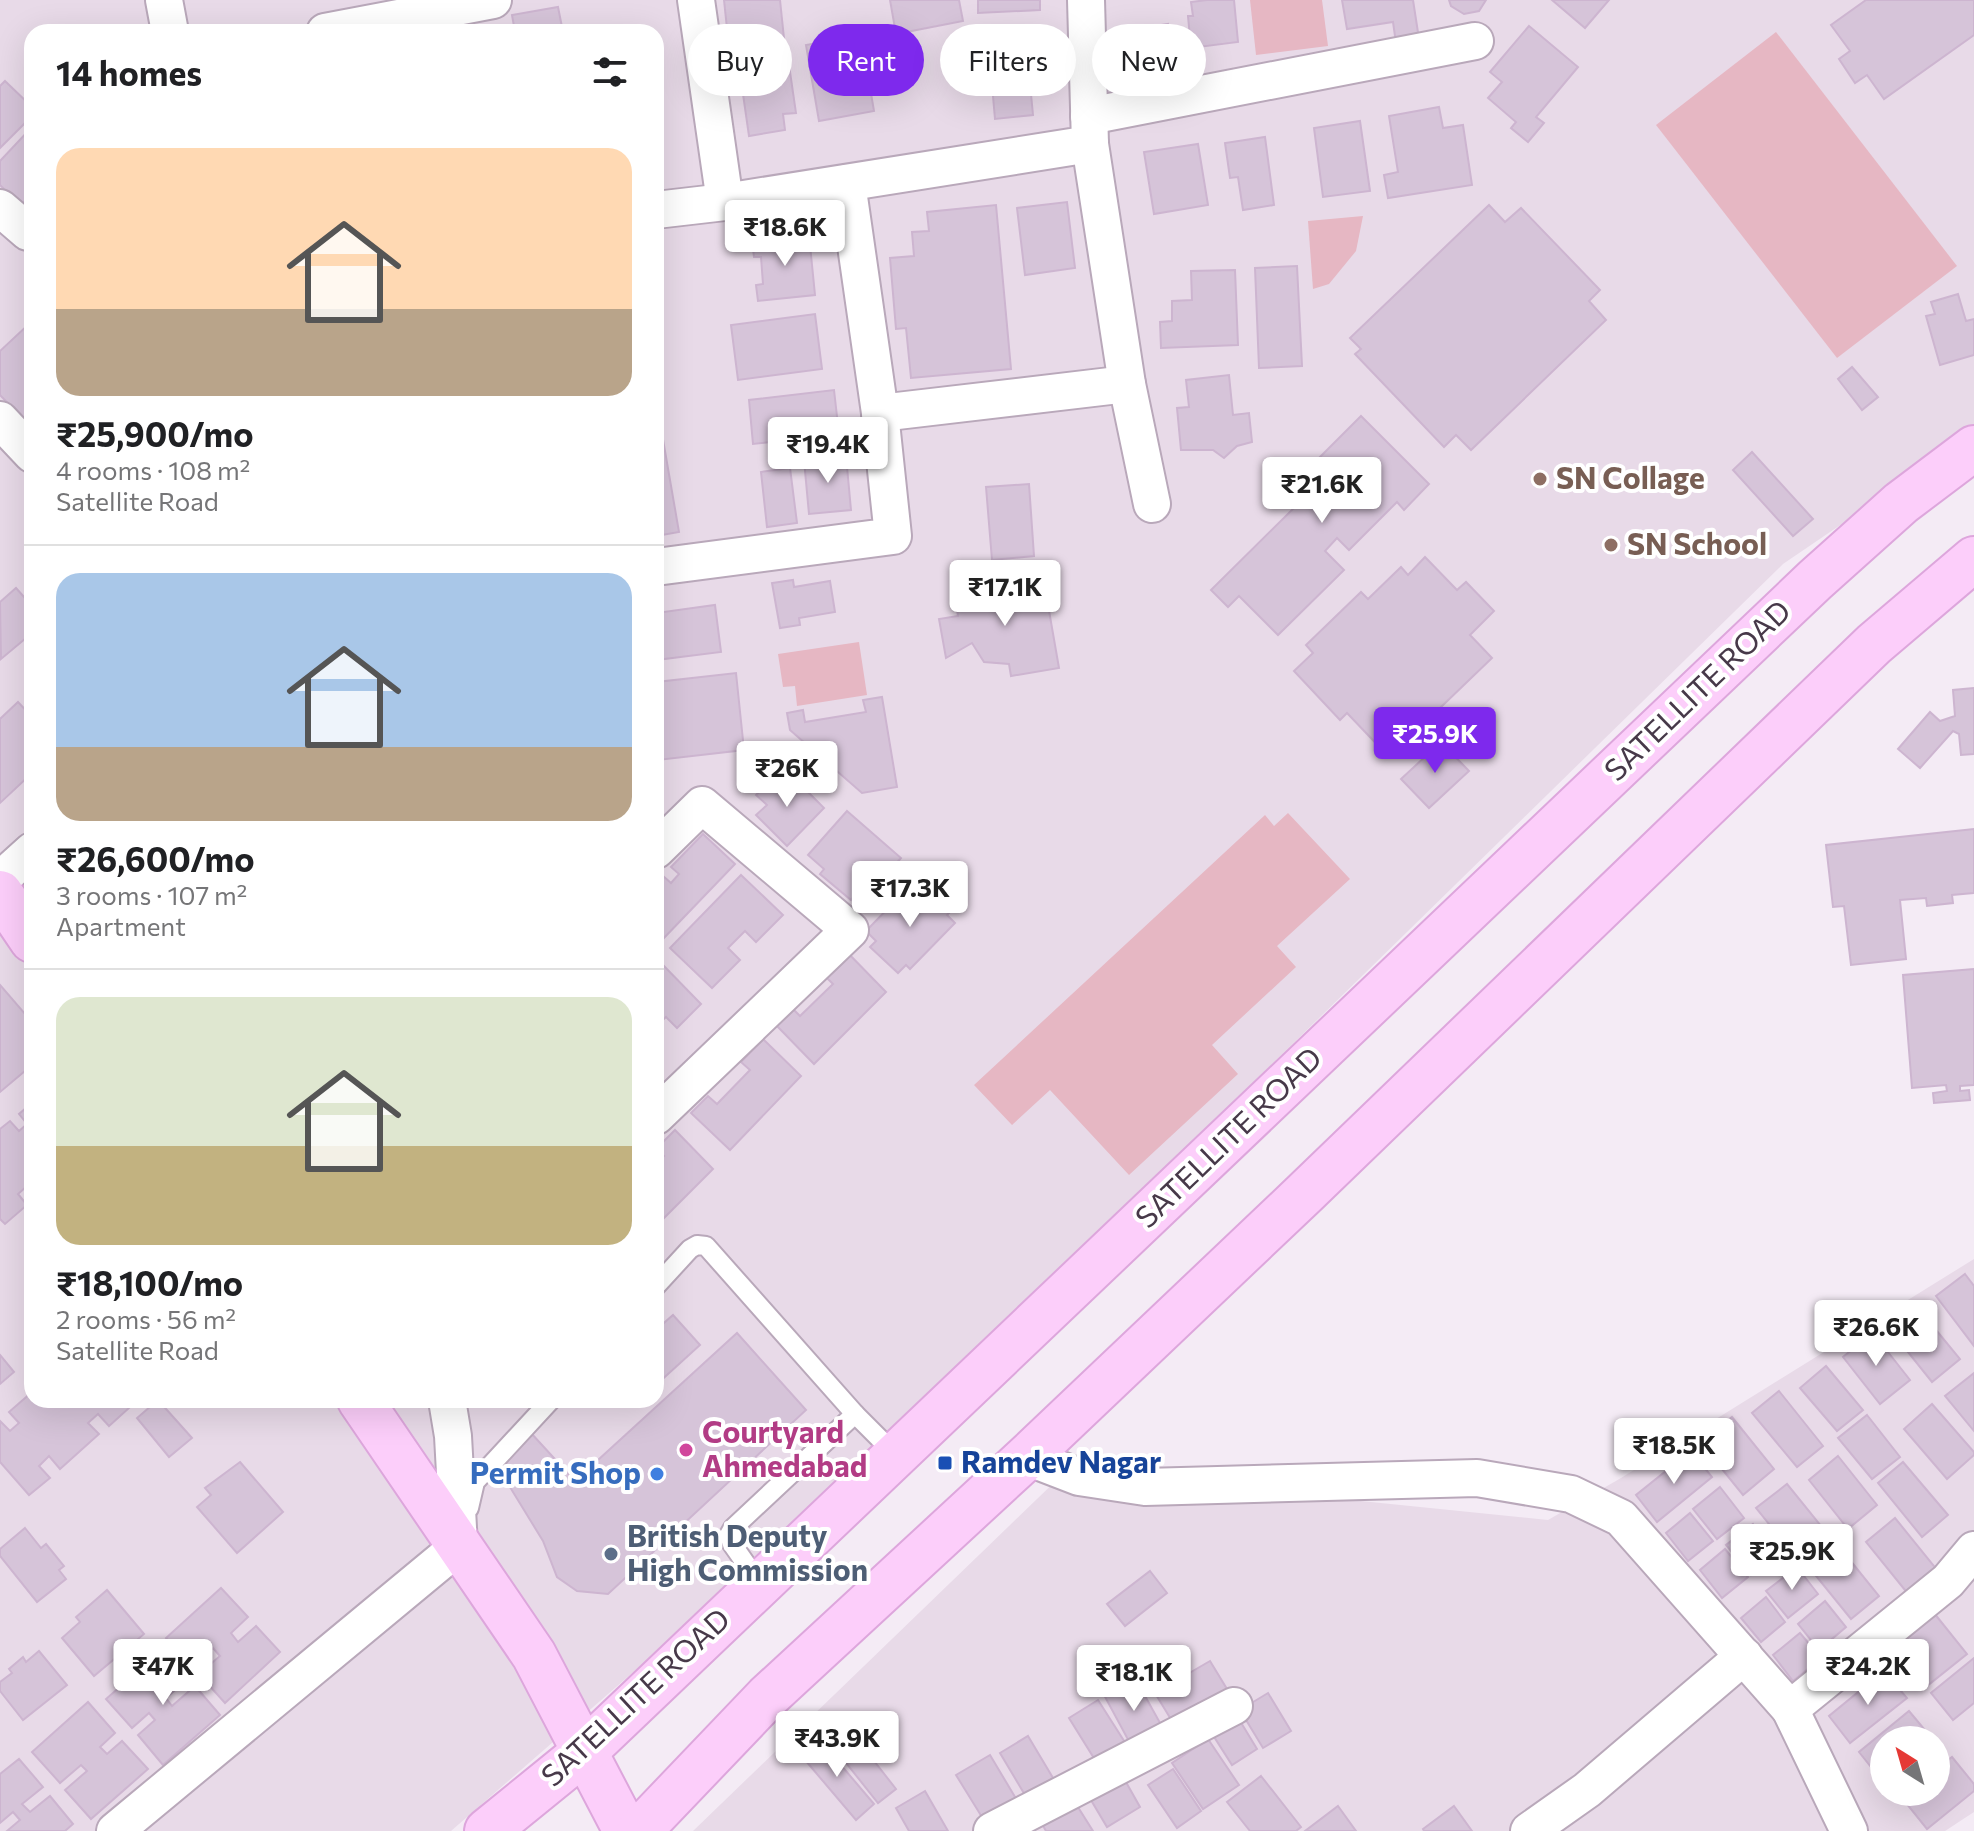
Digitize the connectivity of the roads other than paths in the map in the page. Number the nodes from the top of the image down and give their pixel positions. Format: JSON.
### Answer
{"nodes":[{"id":1,"x":164,"y":0,"type":"edge"},
{"id":2,"x":493,"y":0,"type":"edge"},
{"id":3,"x":696,"y":0,"type":"edge"},
{"id":4,"x":1086,"y":0,"type":"edge"},
{"id":5,"x":168,"y":24,"type":"edge"},
{"id":6,"x":367,"y":24,"type":"edge"},
{"id":7,"x":1475,"y":41,"type":"dead end"},
{"id":8,"x":1090,"y":130,"type":"junction"},
{"id":9,"x":847,"y":183,"type":"junction"},
{"id":10,"x":725,"y":202,"type":"junction"},
{"id":11,"x":0,"y":208,"type":"edge"},
{"id":12,"x":664,"y":209,"type":"edge"},
{"id":13,"x":24,"y":229,"type":"edge"},
{"id":14,"x":1127,"y":384,"type":"junction"},
{"id":15,"x":880,"y":413,"type":"junction"},
{"id":16,"x":0,"y":420,"type":"edge"},
{"id":17,"x":24,"y":446,"type":"edge"},
{"id":18,"x":1974,"y":448,"type":"edge"},
{"id":19,"x":1152,"y":504,"type":"dead end"},
{"id":20,"x":1974,"y":559,"type":"edge"},
{"id":21,"x":664,"y":566,"type":"edge"},
{"id":22,"x":664,"y":842,"type":"edge"},
{"id":23,"x":24,"y":871,"type":"edge"},
{"id":24,"x":9,"y":909,"type":"edge"},
{"id":25,"x":664,"y":1108,"type":"edge"},
{"id":26,"x":664,"y":1277,"type":"edge"},
{"id":27,"x":365,"y":1408,"type":"edge"},
{"id":28,"x":448,"y":1408,"type":"edge"},
{"id":29,"x":544,"y":1408,"type":"edge"},
{"id":30,"x":855,"y":1414,"type":"junction"},
{"id":31,"x":896,"y":1455,"type":"junction"},
{"id":32,"x":1027,"y":1457,"type":"junction"},
{"id":33,"x":459,"y":1546,"type":"junction"},
{"id":34,"x":1974,"y":1550,"type":"edge"},
{"id":35,"x":760,"y":1584,"type":"junction"},
{"id":36,"x":1744,"y":1656,"type":"junction"},
{"id":37,"x":1234,"y":1706,"type":"dead end"},
{"id":38,"x":1790,"y":1709,"type":"junction"},
{"id":39,"x":583,"y":1753,"type":"junction"},
{"id":40,"x":115,"y":1831,"type":"edge"},
{"id":41,"x":487,"y":1831,"type":"edge"},
{"id":42,"x":626,"y":1831,"type":"edge"},
{"id":43,"x":639,"y":1831,"type":"edge"},
{"id":44,"x":992,"y":1831,"type":"edge"},
{"id":45,"x":1529,"y":1831,"type":"edge"},
{"id":46,"x":1849,"y":1831,"type":"edge"}],
"edges":[{"from":1,"to":5,"type":"street"},
{"from":2,"to":6,"type":"street"},
{"from":3,"to":10,"type":"street"},
{"from":4,"to":8,"type":"street"},
{"from":7,"to":8,"type":"street"},
{"from":8,"to":9,"type":"street"},
{"from":8,"to":14,"type":"street"},
{"from":9,"to":10,"type":"street"},
{"from":9,"to":15,"type":"street"},
{"from":10,"to":12,"type":"street"},
{"from":11,"to":13,"type":"street"},
{"from":14,"to":15,"type":"street"},
{"from":14,"to":19,"type":"street"},
{"from":15,"to":21,"type":"street"},
{"from":16,"to":17,"type":"street"},
{"from":18,"to":31,"type":"main road","name":"SATELLITE ROAD"},
{"from":20,"to":32,"type":"main road"},
{"from":22,"to":25,"type":"street"},
{"from":23,"to":24,"type":"street"},
{"from":26,"to":30,"type":"lane"},
{"from":27,"to":33,"type":"main road"},
{"from":28,"to":33,"type":"street"},
{"from":29,"to":33,"type":"lane"},
{"from":30,"to":31,"type":"lane"},
{"from":30,"to":35,"type":"lane"},
{"from":31,"to":35,"type":"main road","name":"SATELLITE ROAD"},
{"from":32,"to":36,"type":"street"},
{"from":32,"to":43,"type":"main road"},
{"from":33,"to":39,"type":"main road"},
{"from":33,"to":40,"type":"street"},
{"from":34,"to":38,"type":"street"},
{"from":35,"to":39,"type":"main road","name":"SATELLITE ROAD"},
{"from":36,"to":38,"type":"street"},
{"from":36,"to":45,"type":"street"},
{"from":37,"to":44,"type":"street"},
{"from":38,"to":46,"type":"street"},
{"from":39,"to":41,"type":"main road","name":"SATELLITE ROAD"},
{"from":39,"to":42,"type":"main road"}]}
